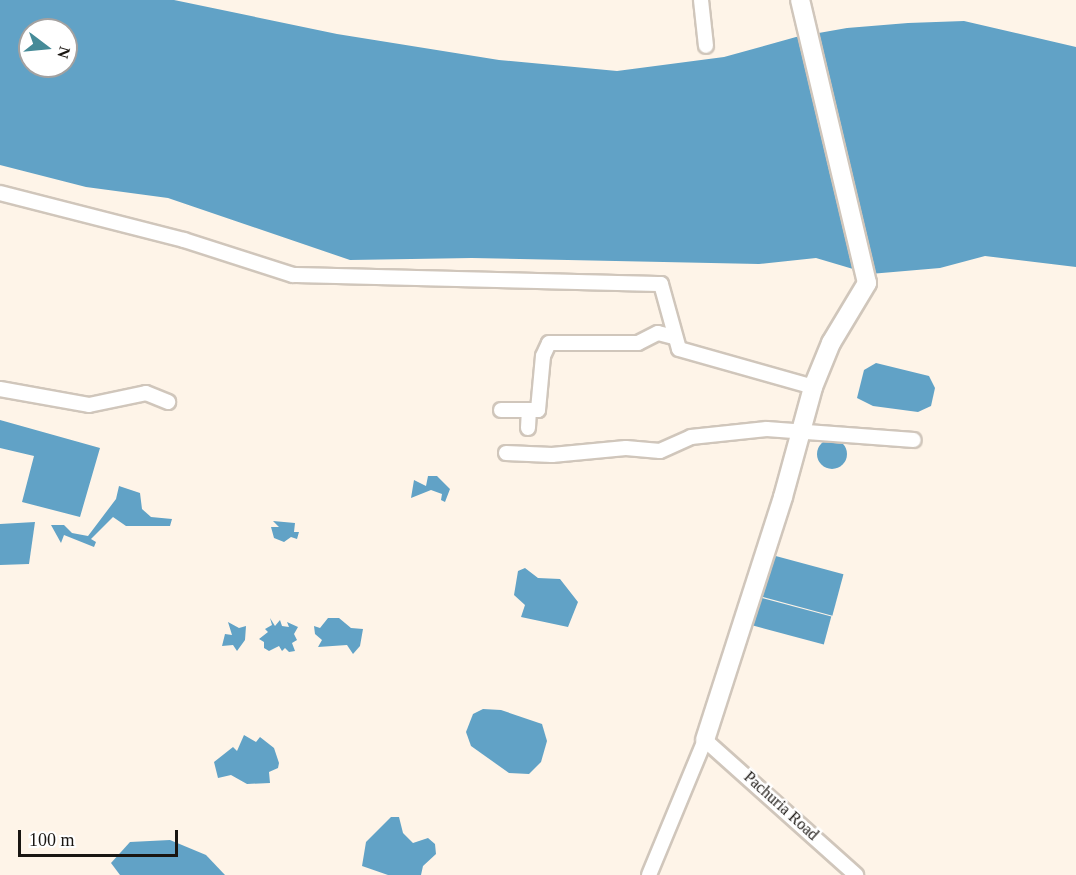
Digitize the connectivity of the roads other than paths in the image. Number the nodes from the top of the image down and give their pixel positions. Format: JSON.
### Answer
{"nodes":[{"id":1,"x":701,"y":0,"type":"edge"},
{"id":2,"x":800,"y":0,"type":"edge"},
{"id":3,"x":706,"y":46,"type":"dead end"},
{"id":4,"x":0,"y":193,"type":"edge"},
{"id":5,"x":675,"y":337,"type":"junction"},
{"id":6,"x":813,"y":387,"type":"junction"},
{"id":7,"x":0,"y":389,"type":"edge"},
{"id":8,"x":168,"y":402,"type":"dead end"},
{"id":9,"x":501,"y":410,"type":"dead end"},
{"id":10,"x":529,"y":410,"type":"junction"},
{"id":11,"x":528,"y":428,"type":"dead end"},
{"id":12,"x":803,"y":430,"type":"junction"},
{"id":13,"x":914,"y":440,"type":"dead end"},
{"id":14,"x":506,"y":453,"type":"dead end"},
{"id":15,"x":705,"y":740,"type":"junction"},
{"id":16,"x":649,"y":875,"type":"edge"},
{"id":17,"x":856,"y":875,"type":"edge"}],
"edges":[{"from":1,"to":3,"type":"street"},
{"from":2,"to":6,"type":"main road"},
{"from":4,"to":5,"type":"street"},
{"from":5,"to":6,"type":"street"},
{"from":5,"to":10,"type":"street"},
{"from":6,"to":12,"type":"main road"},
{"from":7,"to":8,"type":"street"},
{"from":9,"to":10,"type":"street"},
{"from":10,"to":11,"type":"street"},
{"from":12,"to":13,"type":"street"},
{"from":12,"to":14,"type":"street"},
{"from":12,"to":15,"type":"main road"},
{"from":15,"to":16,"type":"street"},
{"from":15,"to":17,"type":"street","name":"Pachuria Road"}]}
